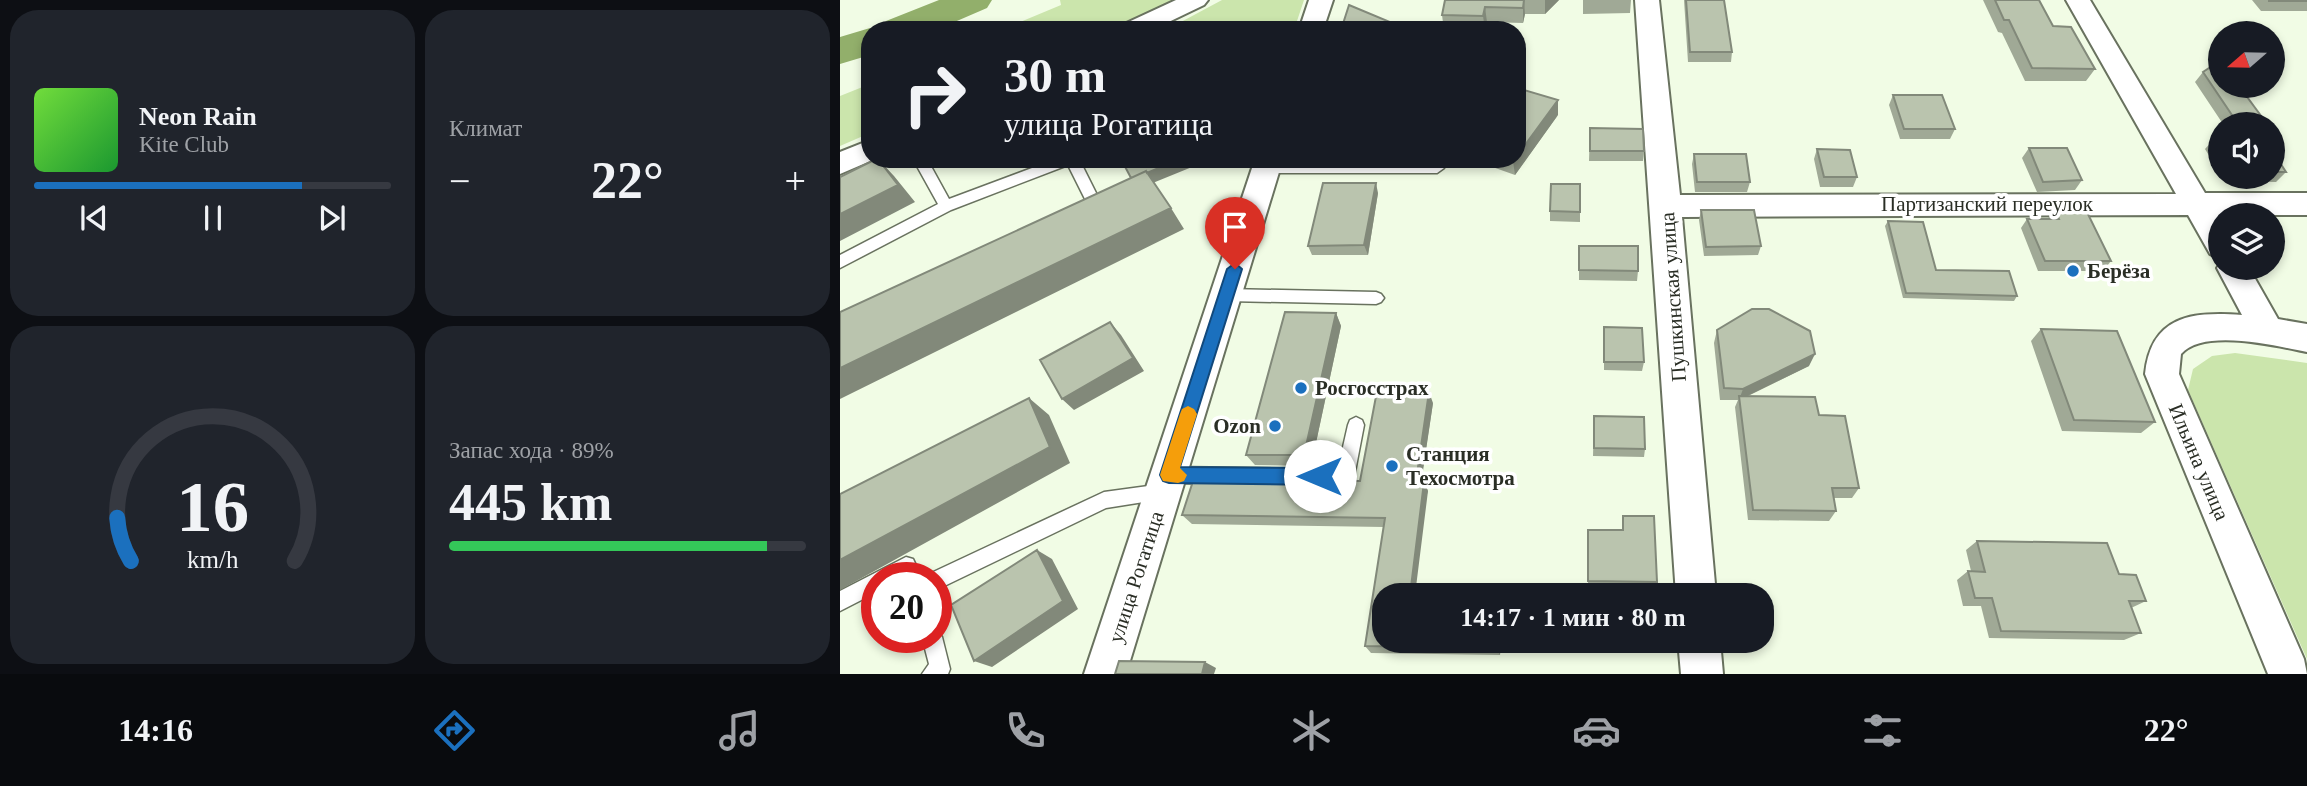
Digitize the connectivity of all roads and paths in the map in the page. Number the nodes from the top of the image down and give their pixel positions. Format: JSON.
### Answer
{"nodes":[{"id":1,"x":1196,"y":0,"type":"edge"},
{"id":2,"x":1321,"y":0,"type":"edge"},
{"id":3,"x":1647,"y":0,"type":"edge"},
{"id":4,"x":2078,"y":0,"type":"edge"},
{"id":5,"x":1150,"y":21,"type":"edge"},
{"id":6,"x":1314,"y":21,"type":"edge"},
{"id":7,"x":861,"y":154,"type":"edge"},
{"id":8,"x":840,"y":164,"type":"edge"},
{"id":9,"x":925,"y":168,"type":"edge"},
{"id":10,"x":1047,"y":168,"type":"edge"},
{"id":11,"x":1076,"y":168,"type":"edge"},
{"id":12,"x":1266,"y":168,"type":"edge"},
{"id":13,"x":2197,"y":203,"type":"junction"},
{"id":14,"x":2307,"y":204,"type":"edge"},
{"id":15,"x":946,"y":206,"type":"junction"},
{"id":16,"x":1666,"y":206,"type":"junction"},
{"id":17,"x":1072,"y":218,"type":"edge"},
{"id":18,"x":2208,"y":223,"type":"edge"},
{"id":19,"x":840,"y":262,"type":"edge"},
{"id":20,"x":2240,"y":280,"type":"edge"},
{"id":21,"x":1227,"y":295,"type":"junction"},
{"id":22,"x":1376,"y":298,"type":"dead end"},
{"id":23,"x":2267,"y":330,"type":"junction"},
{"id":24,"x":2307,"y":338,"type":"edge"},
{"id":25,"x":1356,"y":425,"type":"dead end"},
{"id":26,"x":1166,"y":484,"type":"junction"},
{"id":27,"x":952,"y":573,"type":"edge"},
{"id":28,"x":1695,"y":583,"type":"edge"},
{"id":29,"x":861,"y":590,"type":"edge"},
{"id":30,"x":840,"y":601,"type":"edge"},
{"id":31,"x":936,"y":653,"type":"edge"},
{"id":32,"x":1700,"y":653,"type":"edge"},
{"id":33,"x":932,"y":674,"type":"edge"},
{"id":34,"x":1105,"y":674,"type":"edge"},
{"id":35,"x":1702,"y":674,"type":"edge"},
{"id":36,"x":2289,"y":674,"type":"edge"}],
"edges":[{"from":1,"to":5,"type":"street"},
{"from":2,"to":6,"type":"street"},
{"from":3,"to":16,"type":"street","name":"Пушкинская улица"},
{"from":4,"to":13,"type":"street"},
{"from":7,"to":8,"type":"street"},
{"from":9,"to":15,"type":"lane"},
{"from":10,"to":15,"type":"lane"},
{"from":11,"to":17,"type":"lane"},
{"from":12,"to":21,"type":"street","name":"улица Рогатица"},
{"from":13,"to":14,"type":"street","name":"Партизанский переулок"},
{"from":13,"to":16,"type":"street","name":"Партизанский переулок"},
{"from":13,"to":18,"type":"street"},
{"from":15,"to":19,"type":"lane"},
{"from":16,"to":28,"type":"street","name":"Пушкинская улица"},
{"from":20,"to":23,"type":"street"},
{"from":21,"to":22,"type":"lane"},
{"from":21,"to":26,"type":"street","name":"улица Рогатица"},
{"from":23,"to":24,"type":"street","name":"Ильина улица"},
{"from":23,"to":36,"type":"street","name":"Ильина улица"},
{"from":25,"to":26,"type":"lane"},
{"from":26,"to":27,"type":"lane"},
{"from":26,"to":34,"type":"street","name":"улица Рогатица"},
{"from":29,"to":30,"type":"lane"},
{"from":31,"to":33,"type":"lane"},
{"from":32,"to":35,"type":"street"}]}
